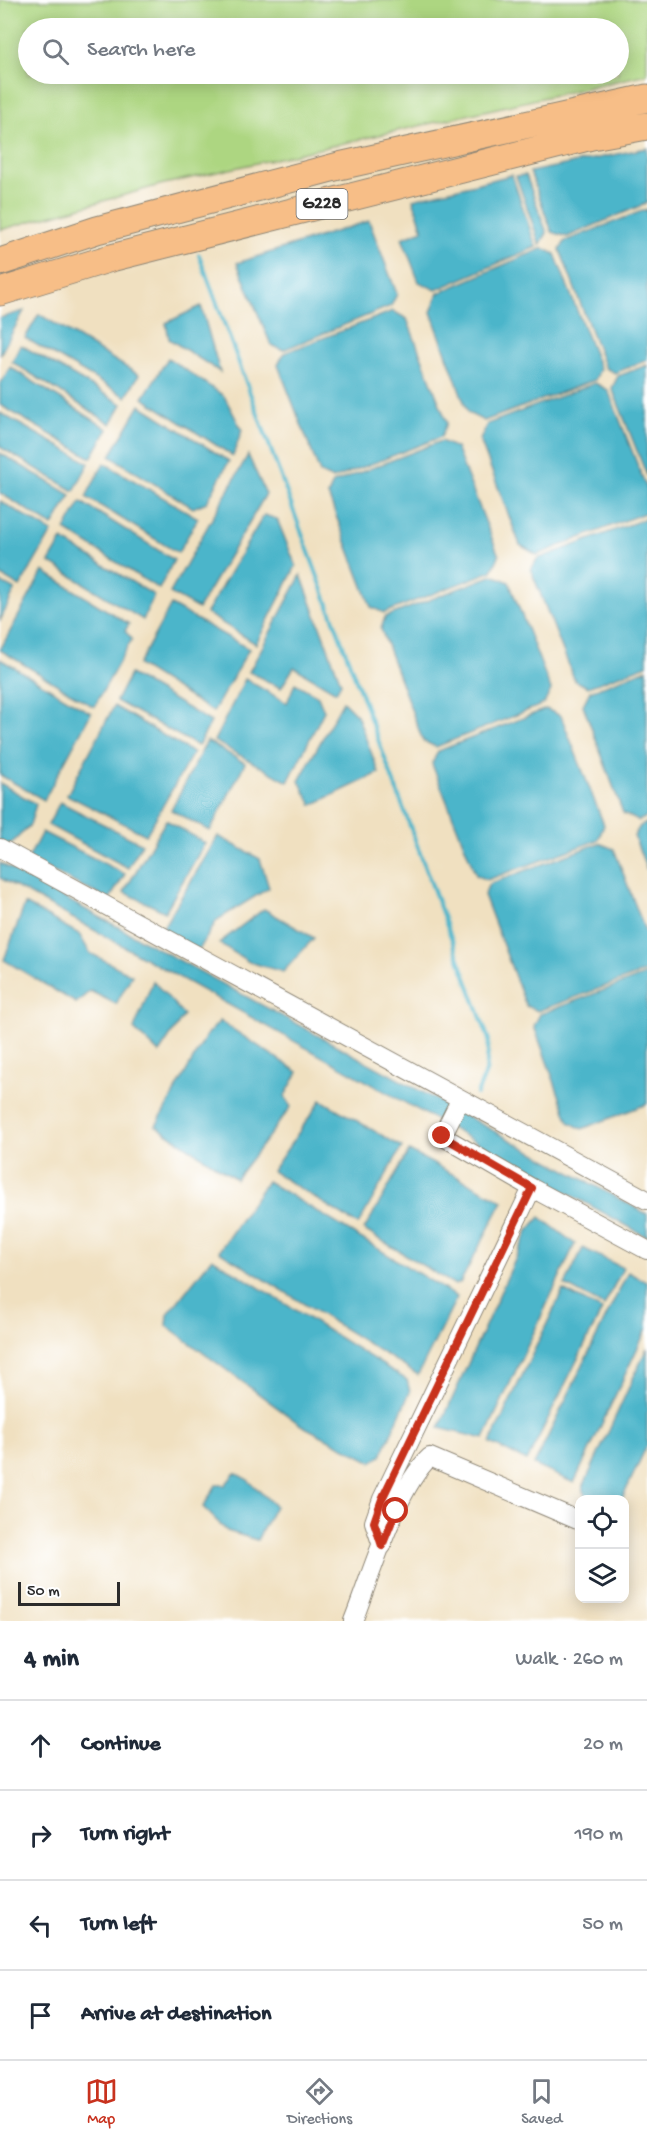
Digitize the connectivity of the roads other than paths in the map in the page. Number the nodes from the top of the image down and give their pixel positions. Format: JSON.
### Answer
{"nodes":[{"id":1,"x":647,"y":98,"type":"edge"},
{"id":2,"x":647,"y":126,"type":"edge"},
{"id":3,"x":276,"y":182,"type":"junction"},
{"id":4,"x":283,"y":214,"type":"junction"},
{"id":5,"x":76,"y":237,"type":"junction"},
{"id":6,"x":0,"y":261,"type":"edge"},
{"id":7,"x":83,"y":266,"type":"junction"},
{"id":8,"x":0,"y":292,"type":"edge"},
{"id":9,"x":0,"y":848,"type":"edge"},
{"id":10,"x":460,"y":1100,"type":"junction"},
{"id":11,"x":532,"y":1188,"type":"junction"},
{"id":12,"x":647,"y":1200,"type":"edge"},
{"id":13,"x":647,"y":1250,"type":"edge"},
{"id":14,"x":575,"y":1519,"type":"edge"},
{"id":15,"x":382,"y":1546,"type":"junction"},
{"id":16,"x":353,"y":1621,"type":"edge"}],
"edges":[{"from":1,"to":3,"type":"highway","number":"G228"},
{"from":2,"to":4,"type":"highway","number":"G228"},
{"from":3,"to":4,"type":"highway"},
{"from":3,"to":5,"type":"highway","number":"G228"},
{"from":4,"to":7,"type":"highway","number":"G228"},
{"from":5,"to":6,"type":"highway","number":"G228"},
{"from":5,"to":7,"type":"highway"},
{"from":7,"to":8,"type":"highway","number":"G228"},
{"from":9,"to":10,"type":"street"},
{"from":10,"to":11,"type":"street"},
{"from":10,"to":12,"type":"street"},
{"from":11,"to":13,"type":"street"},
{"from":11,"to":15,"type":"street"},
{"from":14,"to":15,"type":"street"},
{"from":15,"to":16,"type":"street"}]}
